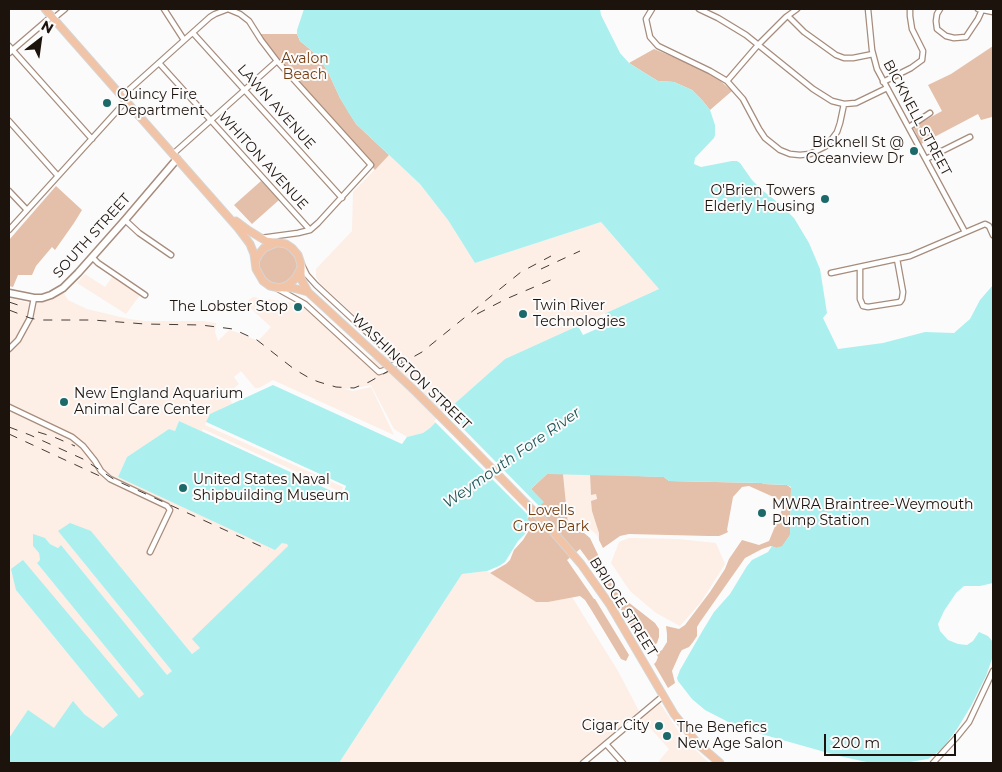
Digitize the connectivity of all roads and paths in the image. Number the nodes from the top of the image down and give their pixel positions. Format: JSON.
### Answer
{"nodes":[{"id":1,"x":46,"y":9,"type":"edge"},
{"id":2,"x":65,"y":9,"type":"edge"},
{"id":3,"x":164,"y":9,"type":"edge"},
{"id":4,"x":228,"y":9,"type":"edge"},
{"id":5,"x":651,"y":9,"type":"edge"},
{"id":6,"x":699,"y":9,"type":"edge"},
{"id":7,"x":796,"y":9,"type":"edge"},
{"id":8,"x":868,"y":9,"type":"edge"},
{"id":9,"x":910,"y":9,"type":"edge"},
{"id":10,"x":940,"y":9,"type":"edge"},
{"id":11,"x":980,"y":9,"type":"edge"},
{"id":12,"x":993,"y":12,"type":"edge"},
{"id":13,"x":788,"y":16,"type":"junction"},
{"id":14,"x":53,"y":17,"type":"junction"},
{"id":15,"x":192,"y":33,"type":"junction"},
{"id":16,"x":184,"y":40,"type":"junction"},
{"id":17,"x":758,"y":45,"type":"junction"},
{"id":18,"x":10,"y":50,"type":"edge"},
{"id":19,"x":873,"y":54,"type":"junction"},
{"id":20,"x":277,"y":61,"type":"junction"},
{"id":21,"x":159,"y":63,"type":"junction"},
{"id":22,"x":726,"y":81,"type":"junction"},
{"id":23,"x":883,"y":82,"type":"junction"},
{"id":24,"x":887,"y":88,"type":"junction"},
{"id":25,"x":245,"y":90,"type":"junction"},
{"id":26,"x":124,"y":99,"type":"junction"},
{"id":27,"x":844,"y":104,"type":"junction"},
{"id":28,"x":930,"y":113,"type":"dead end"},
{"id":29,"x":9,"y":121,"type":"edge"},
{"id":30,"x":211,"y":121,"type":"junction"},
{"id":31,"x":909,"y":126,"type":"junction"},
{"id":32,"x":970,"y":137,"type":"dead end"},
{"id":33,"x":92,"y":139,"type":"junction"},
{"id":34,"x":175,"y":157,"type":"junction"},
{"id":35,"x":926,"y":159,"type":"junction"},
{"id":36,"x":58,"y":176,"type":"junction"},
{"id":37,"x":9,"y":191,"type":"edge"},
{"id":38,"x":342,"y":198,"type":"junction"},
{"id":39,"x":223,"y":209,"type":"junction"},
{"id":40,"x":27,"y":210,"type":"junction"},
{"id":41,"x":125,"y":220,"type":"junction"},
{"id":42,"x":9,"y":230,"type":"edge"},
{"id":43,"x":310,"y":230,"type":"junction"},
{"id":44,"x":965,"y":232,"type":"junction"},
{"id":45,"x":993,"y":234,"type":"edge"},
{"id":46,"x":261,"y":238,"type":"junction"},
{"id":47,"x":277,"y":242,"type":"junction"},
{"id":48,"x":171,"y":255,"type":"dead end"},
{"id":49,"x":92,"y":258,"type":"junction"},
{"id":50,"x":897,"y":259,"type":"junction"},
{"id":51,"x":255,"y":262,"type":"junction"},
{"id":52,"x":301,"y":265,"type":"junction"},
{"id":53,"x":860,"y":267,"type":"junction"},
{"id":54,"x":831,"y":273,"type":"dead end"},
{"id":55,"x":278,"y":287,"type":"junction"},
{"id":56,"x":308,"y":292,"type":"junction"},
{"id":57,"x":9,"y":293,"type":"edge"},
{"id":58,"x":146,"y":295,"type":"dead end"},
{"id":59,"x":34,"y":298,"type":"junction"},
{"id":60,"x":9,"y":349,"type":"edge"},
{"id":61,"x":9,"y":407,"type":"edge"},
{"id":62,"x":494,"y":472,"type":"joint"},
{"id":63,"x":150,"y":552,"type":"dead end"},
{"id":64,"x":993,"y":671,"type":"edge"},
{"id":65,"x":663,"y":696,"type":"junction"},
{"id":66,"x":606,"y":744,"type":"junction"},
{"id":67,"x":583,"y":763,"type":"edge"},
{"id":68,"x":622,"y":763,"type":"edge"},
{"id":69,"x":720,"y":763,"type":"edge"},
{"id":70,"x":932,"y":763,"type":"edge"}],
"edges":[{"from":1,"to":14,"type":"main road"},
{"from":2,"to":14,"type":"street"},
{"from":3,"to":16,"type":"street"},
{"from":4,"to":15,"type":"street"},
{"from":4,"to":20,"type":"street"},
{"from":5,"to":22,"type":"street"},
{"from":6,"to":17,"type":"street"},
{"from":7,"to":13,"type":"street"},
{"from":8,"to":19,"type":"street","name":"BICKNELL STREET"},
{"from":9,"to":23,"type":"street"},
{"from":10,"to":11,"type":"street"},
{"from":11,"to":12,"type":"street"},
{"from":13,"to":17,"type":"street"},
{"from":13,"to":19,"type":"street"},
{"from":14,"to":18,"type":"street"},
{"from":14,"to":26,"type":"main road"},
{"from":15,"to":16,"type":"street"},
{"from":15,"to":25,"type":"street","name":"LAWN AVENUE"},
{"from":16,"to":21,"type":"street"},
{"from":17,"to":22,"type":"street"},
{"from":17,"to":27,"type":"street"},
{"from":18,"to":33,"type":"street"},
{"from":19,"to":23,"type":"street","name":"BICKNELL STREET"},
{"from":20,"to":25,"type":"street"},
{"from":20,"to":38,"type":"street"},
{"from":21,"to":26,"type":"street"},
{"from":21,"to":30,"type":"street","name":"WHITON AVENUE"},
{"from":22,"to":27,"type":"street"},
{"from":23,"to":24,"type":"street","name":"BICKNELL STREET"},
{"from":24,"to":27,"type":"street"},
{"from":24,"to":31,"type":"street","name":"BICKNELL STREET"},
{"from":25,"to":30,"type":"street"},
{"from":25,"to":38,"type":"street","name":"LAWN AVENUE"},
{"from":26,"to":33,"type":"street"},
{"from":26,"to":34,"type":"main road"},
{"from":28,"to":31,"type":"street"},
{"from":29,"to":36,"type":"street"},
{"from":30,"to":34,"type":"street"},
{"from":30,"to":43,"type":"street","name":"WHITON AVENUE"},
{"from":31,"to":35,"type":"street","name":"BICKNELL STREET"},
{"from":32,"to":35,"type":"street"},
{"from":33,"to":36,"type":"street"},
{"from":34,"to":39,"type":"main road"},
{"from":34,"to":41,"type":"main road","name":"SOUTH STREET"},
{"from":35,"to":44,"type":"street","name":"BICKNELL STREET"},
{"from":36,"to":40,"type":"street"},
{"from":37,"to":40,"type":"street"},
{"from":38,"to":43,"type":"street"},
{"from":39,"to":46,"type":"main road"},
{"from":39,"to":51,"type":"main road"},
{"from":40,"to":42,"type":"street"},
{"from":41,"to":48,"type":"street"},
{"from":41,"to":49,"type":"main road","name":"SOUTH STREET"},
{"from":43,"to":46,"type":"street"},
{"from":44,"to":45,"type":"street"},
{"from":44,"to":50,"type":"street"},
{"from":46,"to":47,"type":"main road"},
{"from":47,"to":51,"type":"main road"},
{"from":47,"to":52,"type":"main road"},
{"from":49,"to":58,"type":"street"},
{"from":49,"to":59,"type":"main road","name":"SOUTH STREET"},
{"from":50,"to":53,"type":"street"},
{"from":50,"to":53,"type":"street"},
{"from":51,"to":55,"type":"main road"},
{"from":52,"to":55,"type":"main road"},
{"from":52,"to":55,"type":"street"},
{"from":52,"to":56,"type":"main road"},
{"from":53,"to":54,"type":"street"},
{"from":55,"to":56,"type":"main road"},
{"from":56,"to":62,"type":"main road","name":"WASHINGTON STREET","bridge":true},
{"from":57,"to":59,"type":"main road","name":"SOUTH STREET"},
{"from":59,"to":60,"type":"street"},
{"from":61,"to":63,"type":"street"},
{"from":62,"to":65,"type":"main road","name":"BRIDGE STREET"},
{"from":64,"to":70,"type":"street"},
{"from":65,"to":66,"type":"street"},
{"from":65,"to":69,"type":"main road","name":"BRIDGE STREET"},
{"from":66,"to":67,"type":"street"},
{"from":66,"to":68,"type":"street"}]}
